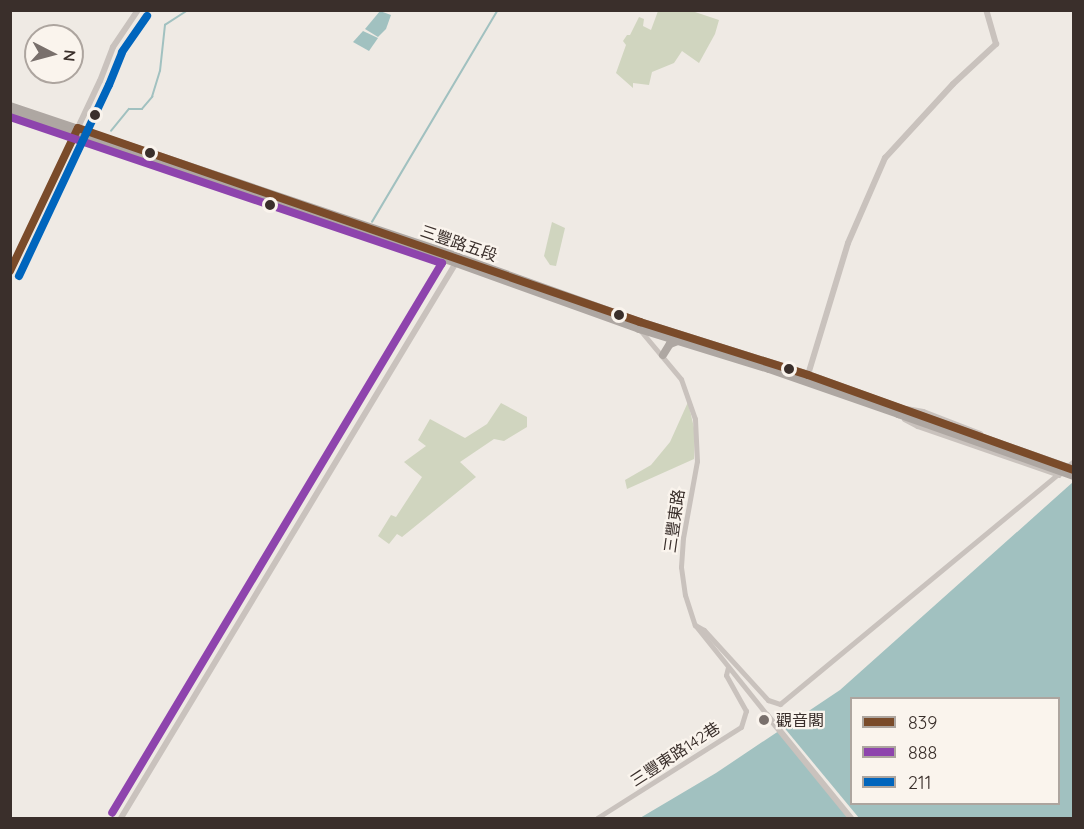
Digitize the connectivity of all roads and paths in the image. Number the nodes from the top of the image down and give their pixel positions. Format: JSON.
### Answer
{"nodes":[{"id":1,"x":138,"y":10,"type":"edge"},
{"id":2,"x":986,"y":10,"type":"edge"},
{"id":3,"x":10,"y":106,"type":"edge"},
{"id":4,"x":10,"y":112,"type":"edge"},
{"id":5,"x":76,"y":131,"type":"junction"},
{"id":6,"x":457,"y":260,"type":"junction"},
{"id":7,"x":10,"y":272,"type":"edge"},
{"id":8,"x":640,"y":326,"type":"junction"},
{"id":9,"x":678,"y":341,"type":"junction"},
{"id":10,"x":663,"y":355,"type":"junction"},
{"id":11,"x":807,"y":378,"type":"junction"},
{"id":12,"x":898,"y":411,"type":"junction"},
{"id":13,"x":1072,"y":466,"type":"edge"},
{"id":14,"x":1059,"y":475,"type":"junction"},
{"id":15,"x":1074,"y":476,"type":"edge"},
{"id":16,"x":695,"y":625,"type":"junction"},
{"id":17,"x":728,"y":667,"type":"junction"},
{"id":18,"x":767,"y":715,"type":"joint"},
{"id":19,"x":121,"y":819,"type":"edge"},
{"id":20,"x":597,"y":819,"type":"edge"},
{"id":21,"x":851,"y":819,"type":"edge"}],
"edges":[{"from":1,"to":5,"type":"street"},
{"from":2,"to":11,"type":"street"},
{"from":3,"to":5,"type":"main road","name":"三豐路五段"},
{"from":4,"to":5,"type":"main road","name":"三豐路五段"},
{"from":5,"to":6,"type":"main road","name":"三豐路五段"},
{"from":5,"to":7,"type":"street"},
{"from":6,"to":8,"type":"main road","name":"三豐路五段"},
{"from":6,"to":19,"type":"street"},
{"from":8,"to":9,"type":"main road","name":"三豐路五段"},
{"from":8,"to":10,"type":"street","name":"三豐東路"},
{"from":8,"to":11,"type":"main road","name":"三豐路五段"},
{"from":9,"to":10,"type":"main road"},
{"from":9,"to":11,"type":"main road","name":"三豐路五段"},
{"from":10,"to":16,"type":"street","name":"三豐東路"},
{"from":11,"to":12,"type":"main road","name":"三豐路五段"},
{"from":12,"to":13,"type":"main road","bridge":true},
{"from":12,"to":14,"type":"street"},
{"from":12,"to":15,"type":"main road","bridge":true},
{"from":13,"to":14,"type":"street"},
{"from":14,"to":16,"type":"street"},
{"from":16,"to":17,"type":"street","name":"三豐東路"},
{"from":17,"to":18,"type":"street","name":"三豐東路"},
{"from":17,"to":20,"type":"street","name":"三豐東路142巷"},
{"from":18,"to":21,"type":"street"}]}
